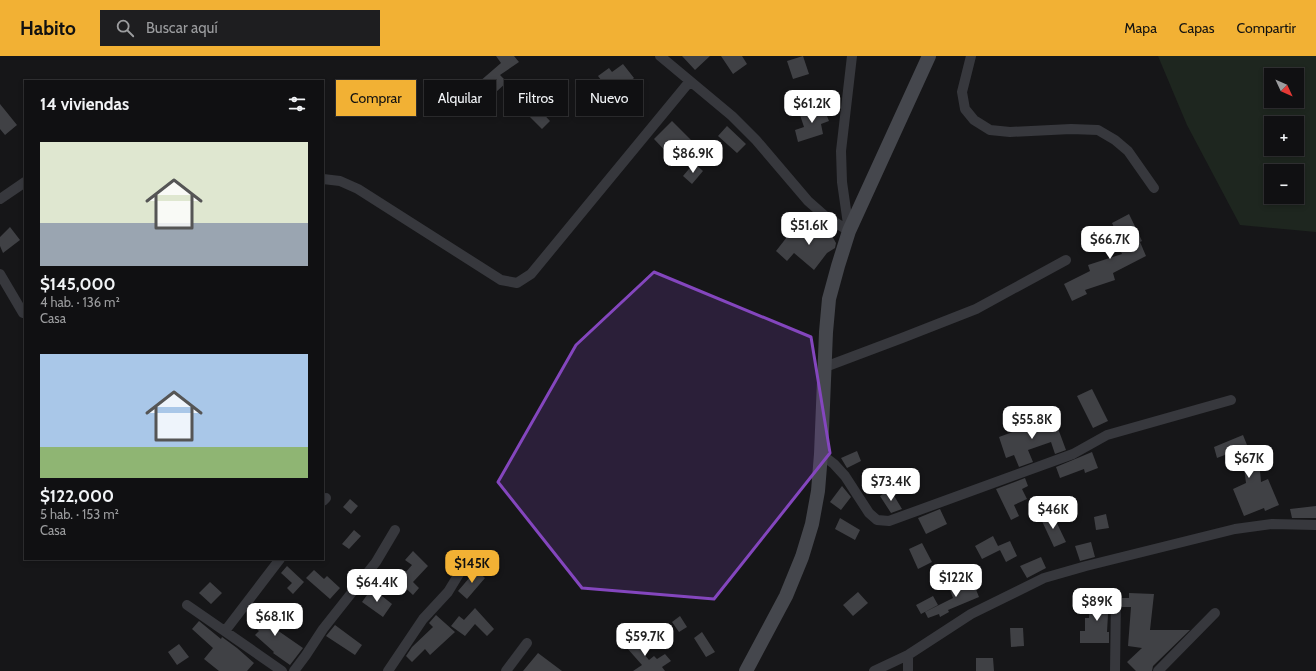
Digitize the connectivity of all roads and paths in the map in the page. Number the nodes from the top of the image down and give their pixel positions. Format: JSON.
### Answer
{"nodes":[{"id":1,"x":660,"y":56,"type":"edge"},
{"id":2,"x":852,"y":56,"type":"edge"},
{"id":3,"x":929,"y":56,"type":"edge"},
{"id":4,"x":970,"y":56,"type":"edge"},
{"id":5,"x":690,"y":80,"type":"junction"},
{"id":6,"x":324,"y":179,"type":"edge"},
{"id":7,"x":24,"y":183,"type":"edge"},
{"id":8,"x":1154,"y":188,"type":"dead end"},
{"id":9,"x":0,"y":199,"type":"edge"},
{"id":10,"x":849,"y":231,"type":"junction"},
{"id":11,"x":1066,"y":260,"type":"dead end"},
{"id":12,"x":0,"y":274,"type":"edge"},
{"id":13,"x":23,"y":313,"type":"dead end"},
{"id":14,"x":825,"y":367,"type":"junction"},
{"id":15,"x":1231,"y":400,"type":"dead end"},
{"id":16,"x":821,"y":454,"type":"junction"},
{"id":17,"x":1316,"y":525,"type":"edge"},
{"id":18,"x":395,"y":530,"type":"dead end"},
{"id":19,"x":279,"y":560,"type":"edge"},
{"id":20,"x":462,"y":569,"type":"dead end"},
{"id":21,"x":1116,"y":596,"type":"dead end"},
{"id":22,"x":187,"y":605,"type":"dead end"},
{"id":23,"x":1215,"y":613,"type":"dead end"},
{"id":24,"x":225,"y":631,"type":"junction"},
{"id":25,"x":526,"y":643,"type":"dead end"},
{"id":26,"x":908,"y":655,"type":"junction"},
{"id":27,"x":282,"y":671,"type":"edge"},
{"id":28,"x":294,"y":671,"type":"edge"},
{"id":29,"x":388,"y":671,"type":"edge"},
{"id":30,"x":506,"y":671,"type":"edge"},
{"id":31,"x":746,"y":671,"type":"edge"},
{"id":32,"x":874,"y":671,"type":"edge"},
{"id":33,"x":908,"y":671,"type":"edge"},
{"id":34,"x":1115,"y":671,"type":"edge"},
{"id":35,"x":1158,"y":671,"type":"edge"}],
"edges":[{"from":1,"to":5,"type":"street"},
{"from":2,"to":10,"type":"street"},
{"from":3,"to":10,"type":"street"},
{"from":4,"to":8,"type":"street"},
{"from":5,"to":6,"type":"street"},
{"from":5,"to":10,"type":"street"},
{"from":7,"to":9,"type":"street"},
{"from":10,"to":14,"type":"street"},
{"from":11,"to":14,"type":"street"},
{"from":12,"to":13,"type":"street"},
{"from":14,"to":16,"type":"street"},
{"from":15,"to":16,"type":"street"},
{"from":16,"to":31,"type":"street"},
{"from":17,"to":26,"type":"street"},
{"from":18,"to":28,"type":"street"},
{"from":19,"to":24,"type":"street"},
{"from":20,"to":29,"type":"street"},
{"from":21,"to":34,"type":"street"},
{"from":22,"to":24,"type":"street"},
{"from":23,"to":35,"type":"street"},
{"from":24,"to":27,"type":"street"},
{"from":25,"to":30,"type":"street"},
{"from":26,"to":32,"type":"street"},
{"from":26,"to":33,"type":"street"}]}
